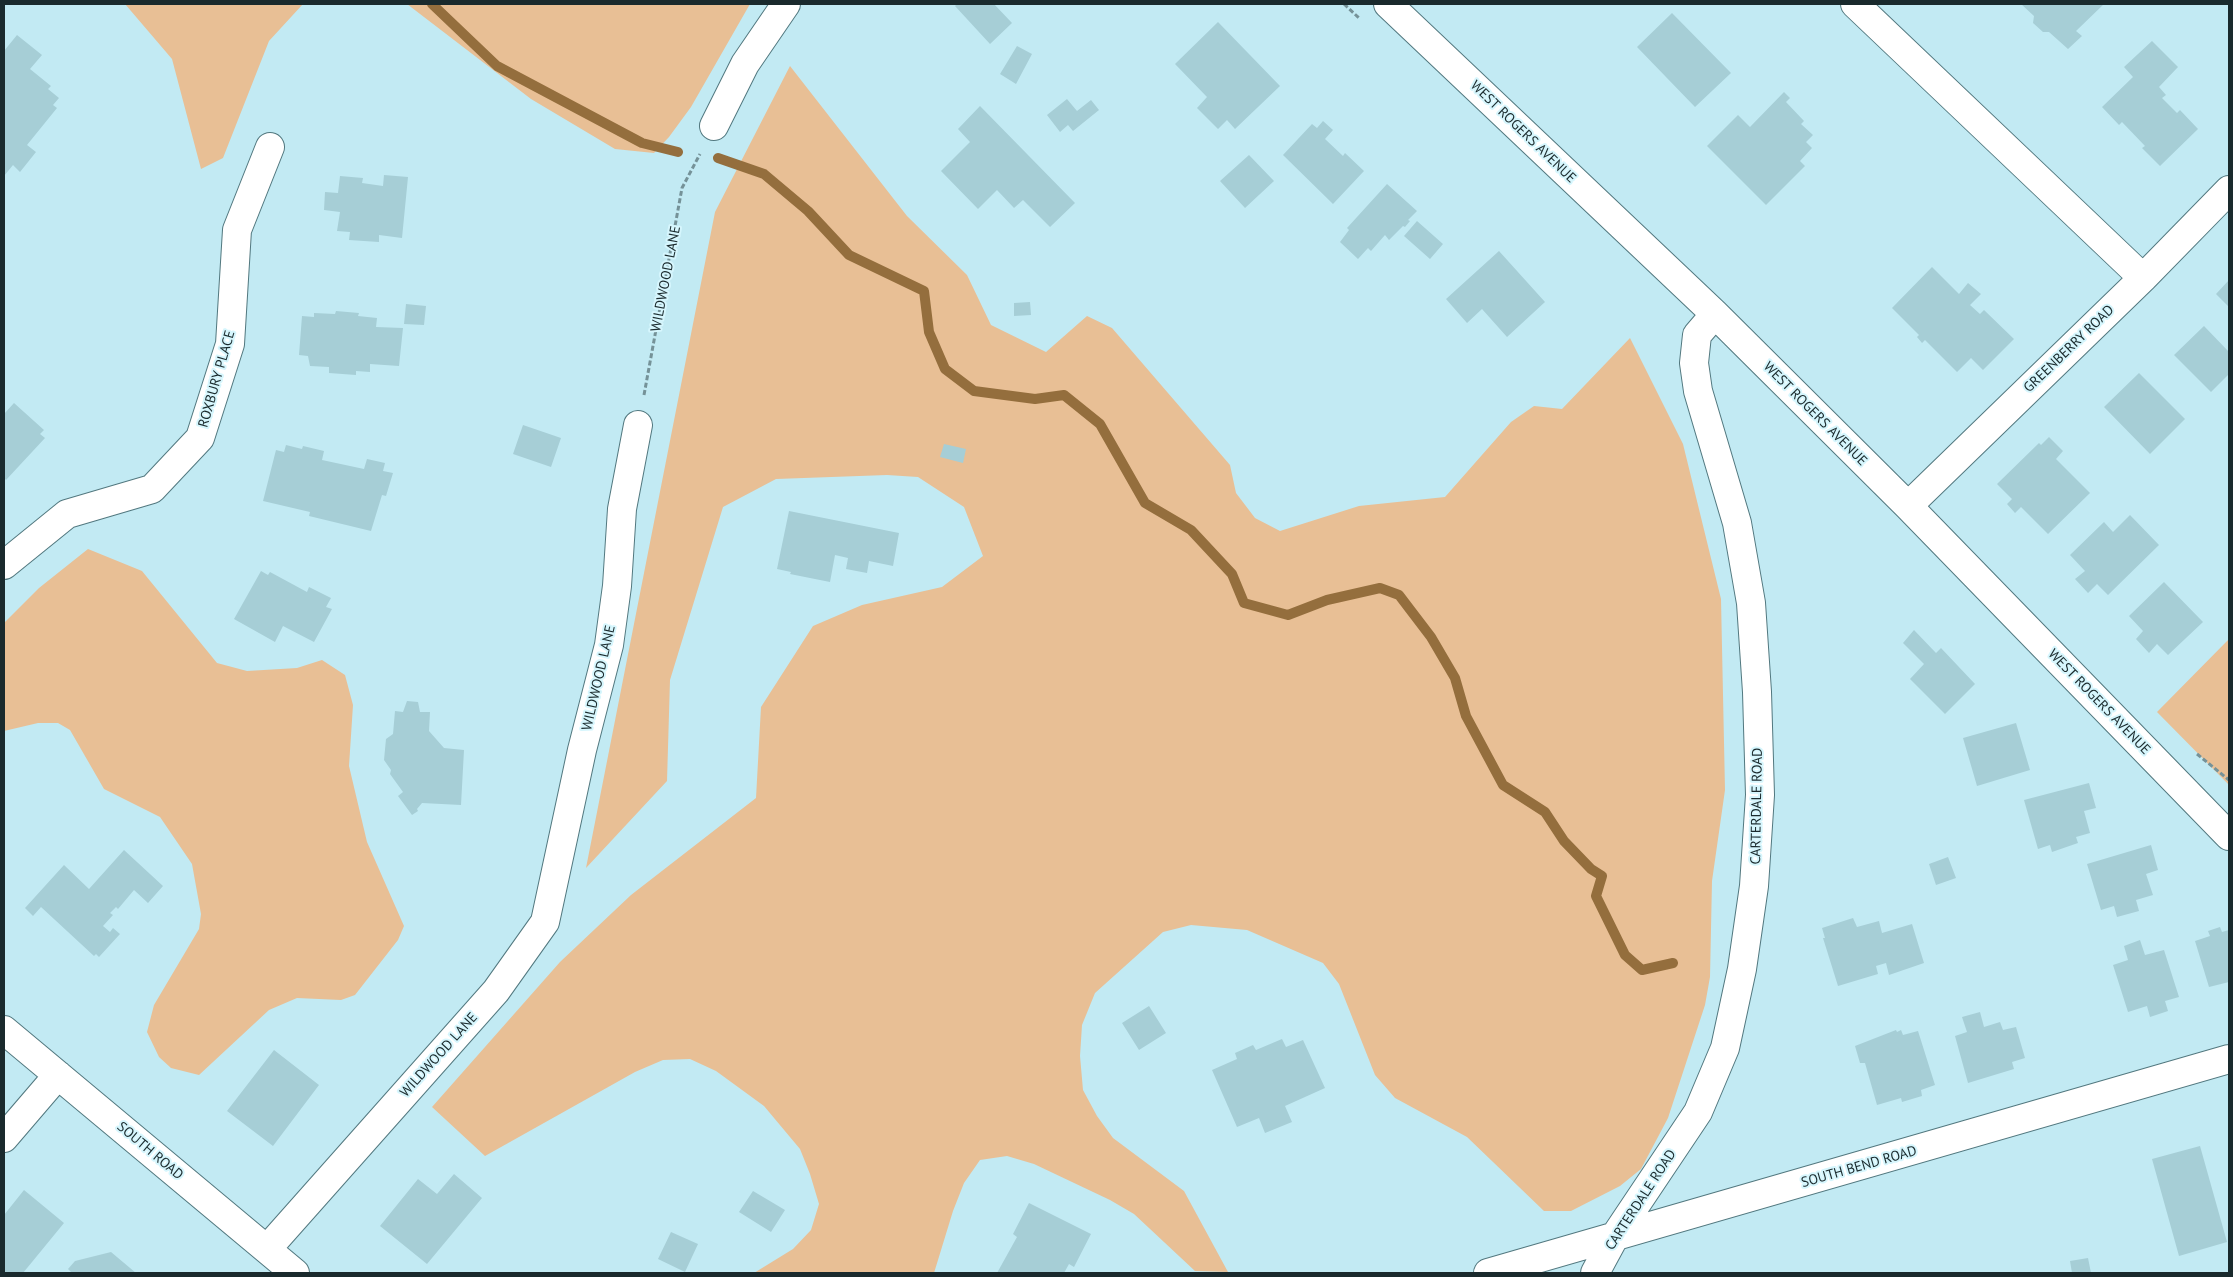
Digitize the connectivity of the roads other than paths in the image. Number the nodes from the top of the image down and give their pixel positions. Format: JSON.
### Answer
{"nodes":[{"id":1,"x":786,"y":4,"type":"edge"},
{"id":2,"x":1388,"y":4,"type":"edge"},
{"id":3,"x":1855,"y":4,"type":"edge"},
{"id":4,"x":714,"y":126,"type":"road end"},
{"id":5,"x":270,"y":147,"type":"dead end"},
{"id":6,"x":2229,"y":190,"type":"edge"},
{"id":7,"x":2142,"y":278,"type":"junction"},
{"id":8,"x":1715,"y":314,"type":"junction"},
{"id":9,"x":638,"y":425,"type":"road end"},
{"id":10,"x":1908,"y":506,"type":"junction"},
{"id":11,"x":4,"y":565,"type":"edge"},
{"id":12,"x":2229,"y":836,"type":"edge"},
{"id":13,"x":4,"y":1030,"type":"edge"},
{"id":14,"x":2229,"y":1059,"type":"edge"},
{"id":15,"x":58,"y":1075,"type":"junction"},
{"id":16,"x":4,"y":1138,"type":"edge"},
{"id":17,"x":1615,"y":1236,"type":"junction"},
{"id":18,"x":267,"y":1249,"type":"junction"},
{"id":19,"x":296,"y":1273,"type":"edge"},
{"id":20,"x":1488,"y":1273,"type":"edge"},
{"id":21,"x":1595,"y":1273,"type":"edge"}],
"edges":[{"from":1,"to":4,"type":"street"},
{"from":2,"to":8,"type":"street","name":"WEST ROGERS AVENUE"},
{"from":3,"to":7,"type":"street"},
{"from":5,"to":11,"type":"street","name":"ROXBURY PLACE"},
{"from":6,"to":7,"type":"street","name":"GREENBERRY ROAD"},
{"from":7,"to":10,"type":"street","name":"GREENBERRY ROAD"},
{"from":8,"to":10,"type":"street","name":"WEST ROGERS AVENUE"},
{"from":8,"to":17,"type":"street","name":"CARTERDALE ROAD"},
{"from":9,"to":18,"type":"street","name":"WILDWOOD LANE"},
{"from":10,"to":12,"type":"street","name":"WEST ROGERS AVENUE"},
{"from":13,"to":15,"type":"street","name":"SOUTH ROAD"},
{"from":14,"to":17,"type":"street","name":"SOUTH BEND ROAD"},
{"from":15,"to":16,"type":"street"},
{"from":15,"to":18,"type":"street","name":"SOUTH ROAD"},
{"from":17,"to":20,"type":"street","name":"SOUTH BEND ROAD"},
{"from":17,"to":21,"type":"street","name":"CARTERDALE ROAD"},
{"from":18,"to":19,"type":"street","name":"SOUTH ROAD"}]}
